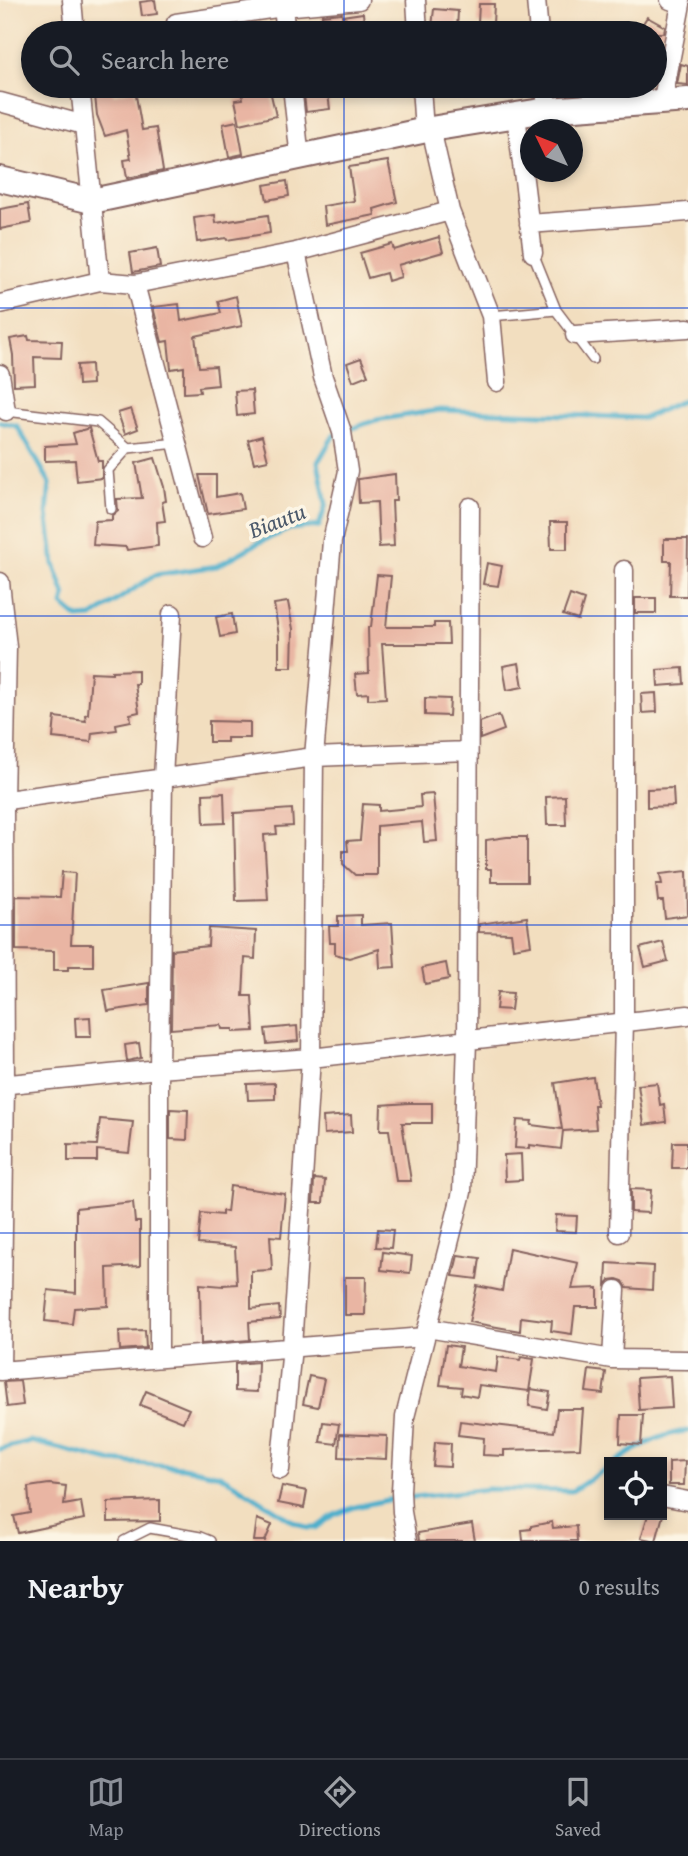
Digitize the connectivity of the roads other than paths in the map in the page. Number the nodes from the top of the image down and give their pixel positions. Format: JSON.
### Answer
{"nodes":[{"id":1,"x":72,"y":0,"type":"edge"},
{"id":2,"x":359,"y":0,"type":"edge"},
{"id":3,"x":416,"y":0,"type":"edge"},
{"id":4,"x":536,"y":0,"type":"edge"},
{"id":5,"x":670,"y":0,"type":"edge"},
{"id":6,"x":283,"y":3,"type":"edge"},
{"id":7,"x":74,"y":21,"type":"edge"},
{"id":8,"x":187,"y":21,"type":"edge"},
{"id":9,"x":285,"y":21,"type":"edge"},
{"id":10,"x":417,"y":21,"type":"edge"},
{"id":11,"x":538,"y":21,"type":"edge"},
{"id":12,"x":667,"y":78,"type":"edge"},
{"id":13,"x":81,"y":98,"type":"edge"},
{"id":14,"x":293,"y":98,"type":"edge"},
{"id":15,"x":423,"y":98,"type":"edge"},
{"id":16,"x":546,"y":98,"type":"edge"},
{"id":17,"x":663,"y":98,"type":"edge"},
{"id":18,"x":688,"y":100,"type":"edge"},
{"id":19,"x":0,"y":102,"type":"edge"},
{"id":20,"x":662,"y":104,"type":"junction"},
{"id":21,"x":516,"y":115,"type":"junction"},
{"id":22,"x":84,"y":125,"type":"junction"},
{"id":23,"x":427,"y":130,"type":"junction"},
{"id":24,"x":300,"y":159,"type":"junction"},
{"id":25,"x":0,"y":178,"type":"edge"},
{"id":26,"x":92,"y":201,"type":"junction"},
{"id":27,"x":450,"y":211,"type":"junction"},
{"id":28,"x":688,"y":212,"type":"edge"},
{"id":29,"x":529,"y":224,"type":"junction"},
{"id":30,"x":296,"y":252,"type":"junction"},
{"id":31,"x":533,"y":253,"type":"joint"},
{"id":32,"x":100,"y":281,"type":"junction"},
{"id":33,"x":135,"y":284,"type":"junction"},
{"id":34,"x":0,"y":304,"type":"edge"},
{"id":35,"x":556,"y":310,"type":"junction"},
{"id":36,"x":491,"y":316,"type":"junction"},
{"id":37,"x":688,"y":328,"type":"edge"},
{"id":38,"x":575,"y":335,"type":"junction"},
{"id":39,"x":593,"y":359,"type":"dead end"},
{"id":40,"x":0,"y":374,"type":"edge"},
{"id":41,"x":497,"y":382,"type":"dead end"},
{"id":42,"x":6,"y":411,"type":"joint"},
{"id":43,"x":178,"y":443,"type":"junction"},
{"id":44,"x":128,"y":448,"type":"junction"},
{"id":45,"x":470,"y":507,"type":"dead end"},
{"id":46,"x":111,"y":509,"type":"dead end"},
{"id":47,"x":202,"y":538,"type":"dead end"},
{"id":48,"x":624,"y":570,"type":"dead end"},
{"id":49,"x":0,"y":582,"type":"edge"},
{"id":50,"x":172,"y":614,"type":"dead end"},
{"id":51,"x":4,"y":647,"type":"edge"},
{"id":52,"x":467,"y":751,"type":"junction"},
{"id":53,"x":314,"y":757,"type":"junction"},
{"id":54,"x":163,"y":778,"type":"junction"},
{"id":55,"x":2,"y":801,"type":"edge"},
{"id":56,"x":688,"y":1015,"type":"edge"},
{"id":57,"x":624,"y":1021,"type":"junction"},
{"id":58,"x":467,"y":1041,"type":"junction"},
{"id":59,"x":311,"y":1058,"type":"junction"},
{"id":60,"x":159,"y":1069,"type":"junction"},
{"id":61,"x":2,"y":1084,"type":"edge"},
{"id":62,"x":619,"y":1233,"type":"dead end"},
{"id":63,"x":616,"y":1290,"type":"dead end"},
{"id":64,"x":426,"y":1333,"type":"junction"},
{"id":65,"x":292,"y":1346,"type":"junction"},
{"id":66,"x":159,"y":1357,"type":"junction"},
{"id":67,"x":612,"y":1359,"type":"junction"},
{"id":68,"x":688,"y":1360,"type":"edge"},
{"id":69,"x":0,"y":1371,"type":"edge"},
{"id":70,"x":280,"y":1470,"type":"dead end"},
{"id":71,"x":667,"y":1497,"type":"edge"},
{"id":72,"x":688,"y":1501,"type":"edge"},
{"id":73,"x":124,"y":1541,"type":"edge"},
{"id":74,"x":210,"y":1541,"type":"edge"},
{"id":75,"x":407,"y":1541,"type":"edge"}],
"edges":[{"from":1,"to":7,"type":"street"},
{"from":2,"to":6,"type":"street"},
{"from":3,"to":10,"type":"street"},
{"from":4,"to":11,"type":"street"},
{"from":5,"to":12,"type":"street"},
{"from":6,"to":8,"type":"street"},
{"from":6,"to":9,"type":"street"},
{"from":13,"to":22,"type":"street"},
{"from":14,"to":24,"type":"street"},
{"from":15,"to":23,"type":"street"},
{"from":16,"to":20,"type":"street"},
{"from":16,"to":21,"type":"street"},
{"from":17,"to":20,"type":"street"},
{"from":18,"to":20,"type":"street"},
{"from":19,"to":22,"type":"street"},
{"from":21,"to":23,"type":"street"},
{"from":21,"to":29,"type":"street"},
{"from":22,"to":26,"type":"street"},
{"from":23,"to":24,"type":"street"},
{"from":23,"to":27,"type":"street"},
{"from":24,"to":26,"type":"street"},
{"from":25,"to":26,"type":"street"},
{"from":26,"to":32,"type":"street"},
{"from":27,"to":30,"type":"street"},
{"from":27,"to":36,"type":"street"},
{"from":28,"to":29,"type":"street"},
{"from":29,"to":31,"type":"street"},
{"from":30,"to":33,"type":"street"},
{"from":30,"to":53,"type":"street"},
{"from":31,"to":35,"type":"lane"},
{"from":32,"to":33,"type":"street"},
{"from":32,"to":34,"type":"street"},
{"from":33,"to":43,"type":"street"},
{"from":35,"to":36,"type":"lane"},
{"from":35,"to":38,"type":"lane"},
{"from":36,"to":41,"type":"street"},
{"from":37,"to":38,"type":"street"},
{"from":38,"to":39,"type":"lane"},
{"from":40,"to":42,"type":"street"},
{"from":42,"to":44,"type":"lane"},
{"from":43,"to":44,"type":"lane"},
{"from":43,"to":47,"type":"street"},
{"from":44,"to":46,"type":"lane"},
{"from":45,"to":52,"type":"street"},
{"from":48,"to":57,"type":"street"},
{"from":49,"to":51,"type":"street"},
{"from":50,"to":54,"type":"street"},
{"from":51,"to":55,"type":"street"},
{"from":52,"to":53,"type":"street"},
{"from":52,"to":58,"type":"street"},
{"from":53,"to":54,"type":"street"},
{"from":53,"to":59,"type":"street"},
{"from":54,"to":55,"type":"street"},
{"from":54,"to":60,"type":"street"},
{"from":55,"to":61,"type":"street"},
{"from":56,"to":57,"type":"street"},
{"from":57,"to":58,"type":"street"},
{"from":57,"to":62,"type":"street"},
{"from":58,"to":59,"type":"street"},
{"from":58,"to":64,"type":"street"},
{"from":59,"to":60,"type":"street"},
{"from":59,"to":65,"type":"street"},
{"from":60,"to":61,"type":"street"},
{"from":60,"to":66,"type":"street"},
{"from":61,"to":69,"type":"street"},
{"from":63,"to":67,"type":"street"},
{"from":64,"to":65,"type":"street"},
{"from":64,"to":67,"type":"street"},
{"from":64,"to":75,"type":"street"},
{"from":65,"to":66,"type":"street"},
{"from":65,"to":70,"type":"street"},
{"from":66,"to":69,"type":"street"},
{"from":67,"to":68,"type":"street"},
{"from":71,"to":72,"type":"street"},
{"from":73,"to":74,"type":"lane"}]}
